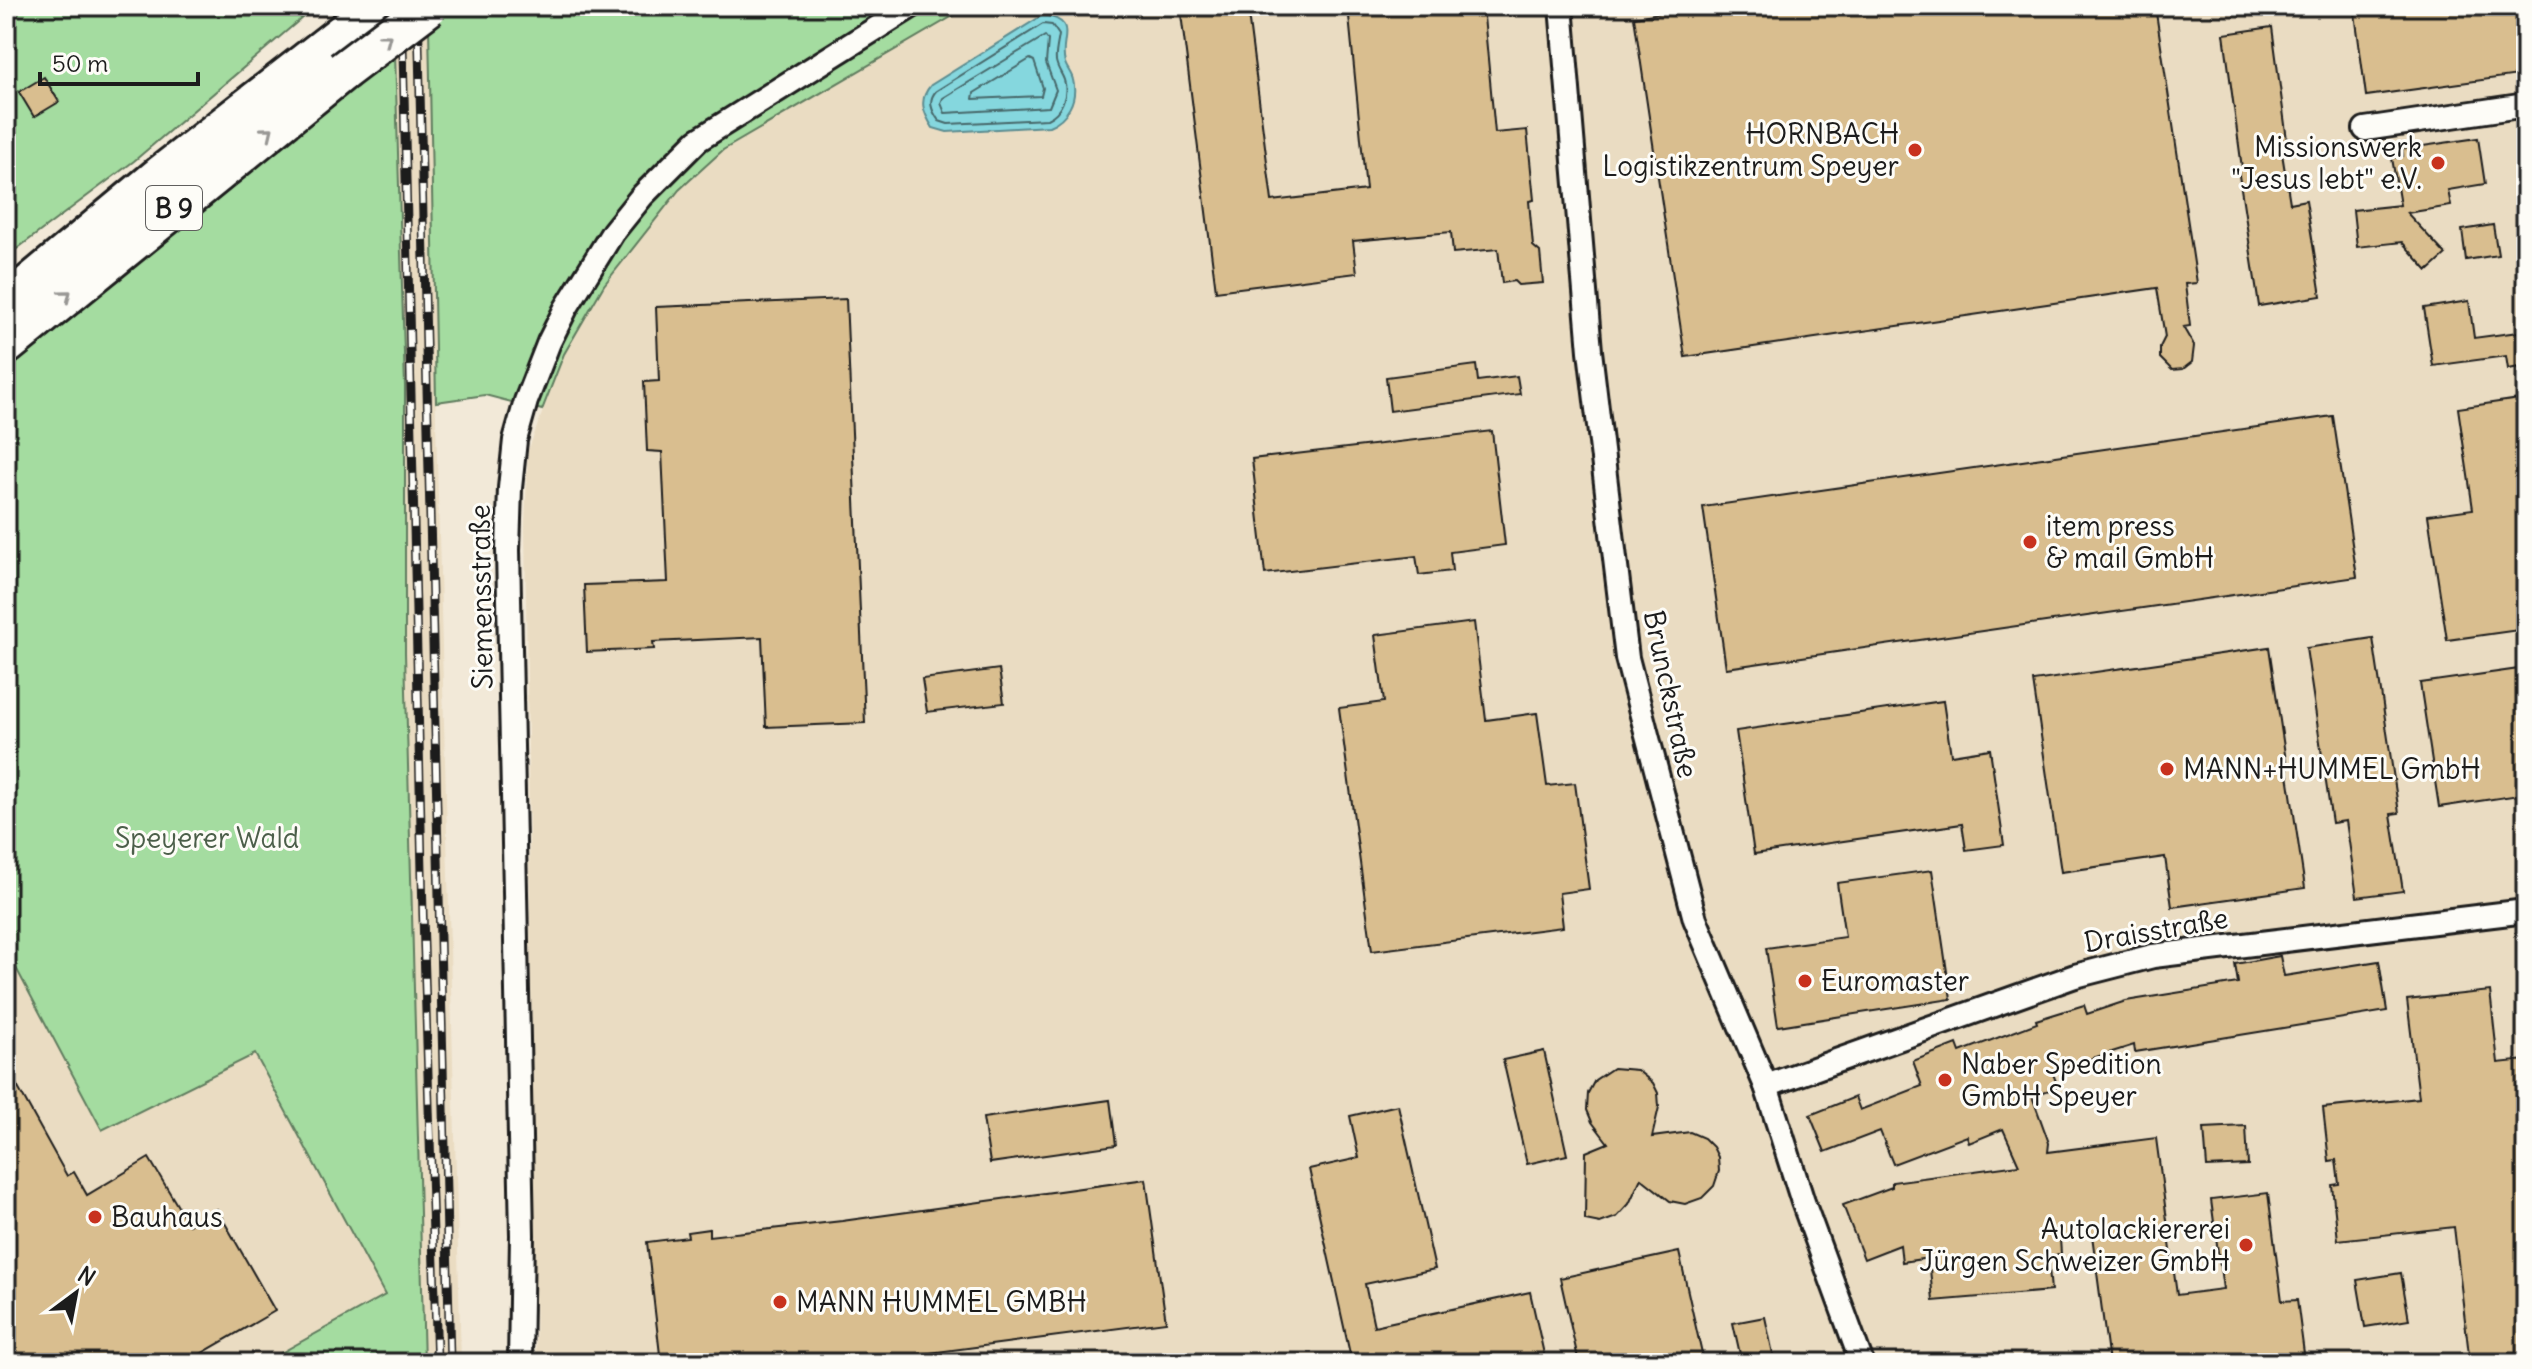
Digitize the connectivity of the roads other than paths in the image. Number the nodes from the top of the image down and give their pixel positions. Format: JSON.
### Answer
{"nodes":[{"id":1,"x":378,"y":6,"type":"edge"},
{"id":2,"x":429,"y":6,"type":"edge"},
{"id":3,"x":912,"y":6,"type":"edge"},
{"id":4,"x":1561,"y":6,"type":"edge"},
{"id":5,"x":335,"y":58,"type":"junction"},
{"id":6,"x":2526,"y":105,"type":"edge"},
{"id":7,"x":2365,"y":129,"type":"dead end"},
{"id":8,"x":6,"y":304,"type":"edge"},
{"id":9,"x":6,"y":345,"type":"edge"},
{"id":10,"x":2526,"y":911,"type":"edge"},
{"id":11,"x":1766,"y":1086,"type":"junction"},
{"id":12,"x":520,"y":1363,"type":"edge"},
{"id":13,"x":1862,"y":1363,"type":"edge"}],
"edges":[{"from":1,"to":5,"type":"highway","number":"B 9"},
{"from":5,"to":2,"type":"highway","number":"B 9","one_way":true,"bridge":true},
{"from":3,"to":12,"type":"street","name":"Siemensstraße"},
{"from":4,"to":11,"type":"street","name":"Brunckstraße"},
{"from":5,"to":8,"type":"highway","number":"B 9"},
{"from":9,"to":5,"type":"highway","number":"B 9","one_way":true},
{"from":6,"to":7,"type":"street"},
{"from":10,"to":11,"type":"street","name":"Draisstraße"},
{"from":11,"to":13,"type":"street","name":"Brunckstraße"}]}
